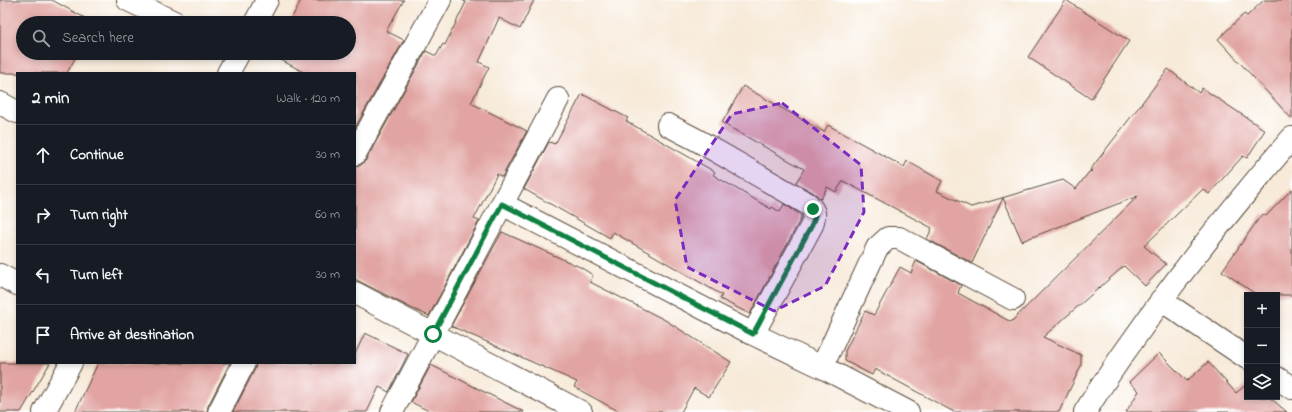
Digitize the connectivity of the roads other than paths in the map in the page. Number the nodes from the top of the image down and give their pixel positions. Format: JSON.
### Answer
{"nodes":[{"id":1,"x":128,"y":0,"type":"edge"},
{"id":2,"x":267,"y":0,"type":"edge"},
{"id":3,"x":440,"y":0,"type":"edge"},
{"id":4,"x":161,"y":16,"type":"edge"},
{"id":5,"x":259,"y":16,"type":"edge"},
{"id":6,"x":235,"y":60,"type":"edge"},
{"id":7,"x":229,"y":72,"type":"edge"},
{"id":8,"x":558,"y":99,"type":"dead end"},
{"id":9,"x":0,"y":103,"type":"edge"},
{"id":10,"x":16,"y":111,"type":"edge"},
{"id":11,"x":668,"y":125,"type":"dead end"},
{"id":12,"x":1292,"y":138,"type":"edge"},
{"id":13,"x":356,"y":152,"type":"edge"},
{"id":14,"x":502,"y":204,"type":"junction"},
{"id":15,"x":0,"y":275,"type":"edge"},
{"id":16,"x":16,"y":283,"type":"edge"},
{"id":17,"x":356,"y":294,"type":"edge"},
{"id":18,"x":1013,"y":299,"type":"dead end"},
{"id":19,"x":1161,"y":300,"type":"junction"},
{"id":20,"x":433,"y":334,"type":"junction"},
{"id":21,"x":753,"y":334,"type":"junction"},
{"id":22,"x":1244,"y":356,"type":"edge"},
{"id":23,"x":69,"y":364,"type":"edge"},
{"id":24,"x":243,"y":364,"type":"edge"},
{"id":25,"x":822,"y":367,"type":"junction"},
{"id":26,"x":1280,"y":380,"type":"edge"},
{"id":27,"x":1292,"y":388,"type":"edge"},
{"id":28,"x":44,"y":412,"type":"edge"},
{"id":29,"x":219,"y":412,"type":"edge"},
{"id":30,"x":392,"y":412,"type":"edge"},
{"id":31,"x":581,"y":412,"type":"edge"},
{"id":32,"x":908,"y":412,"type":"edge"},
{"id":33,"x":1085,"y":412,"type":"edge"}],
"edges":[{"from":1,"to":4,"type":"street"},
{"from":2,"to":5,"type":"street"},
{"from":3,"to":13,"type":"street"},
{"from":6,"to":7,"type":"street"},
{"from":8,"to":14,"type":"street"},
{"from":9,"to":10,"type":"street"},
{"from":11,"to":21,"type":"street"},
{"from":12,"to":19,"type":"street"},
{"from":14,"to":20,"type":"street"},
{"from":14,"to":21,"type":"street"},
{"from":15,"to":16,"type":"street"},
{"from":17,"to":20,"type":"street"},
{"from":18,"to":25,"type":"street"},
{"from":19,"to":22,"type":"street"},
{"from":19,"to":33,"type":"street"},
{"from":20,"to":30,"type":"street"},
{"from":20,"to":31,"type":"street"},
{"from":21,"to":25,"type":"street"},
{"from":23,"to":28,"type":"street"},
{"from":24,"to":29,"type":"street"},
{"from":25,"to":32,"type":"street"},
{"from":26,"to":27,"type":"street"}]}
